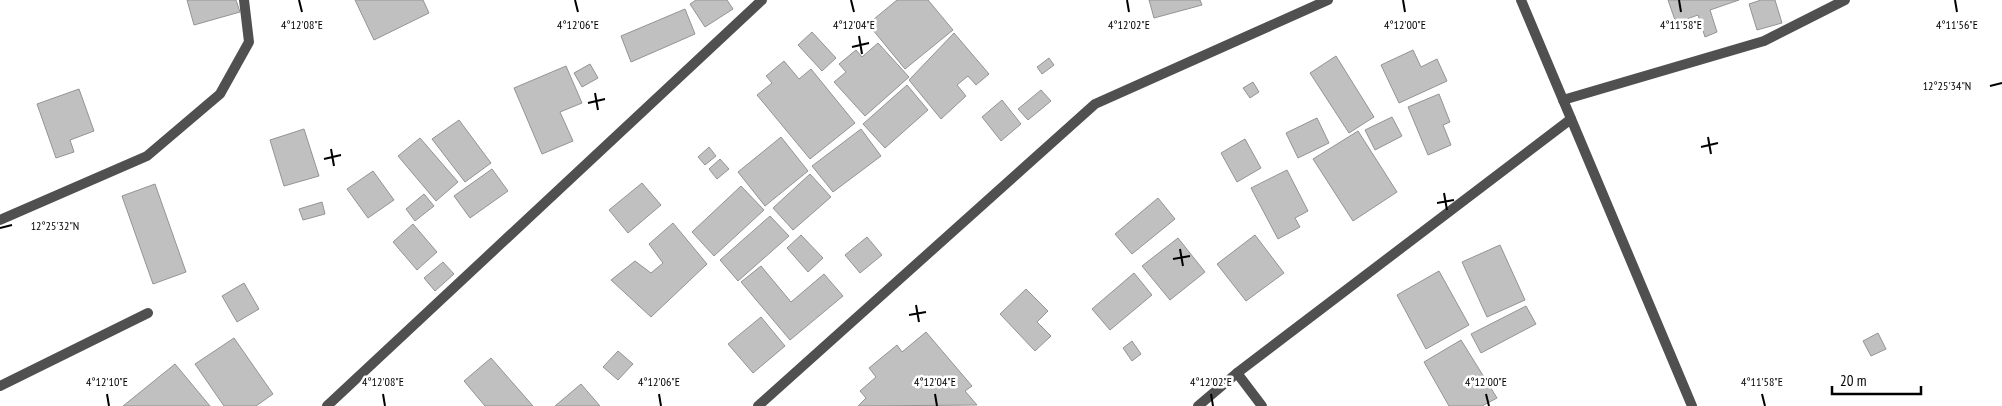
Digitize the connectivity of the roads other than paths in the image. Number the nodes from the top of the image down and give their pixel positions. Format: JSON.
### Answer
{"nodes":[{"id":1,"x":244,"y":0,"type":"edge"},
{"id":2,"x":761,"y":0,"type":"edge"},
{"id":3,"x":1328,"y":0,"type":"edge"},
{"id":4,"x":1521,"y":0,"type":"edge"},
{"id":5,"x":1845,"y":0,"type":"edge"},
{"id":6,"x":1563,"y":100,"type":"junction"},
{"id":7,"x":1571,"y":119,"type":"junction"},
{"id":8,"x":0,"y":220,"type":"edge"},
{"id":9,"x":148,"y":312,"type":"dead end"},
{"id":10,"x":1237,"y":373,"type":"junction"},
{"id":11,"x":0,"y":386,"type":"edge"},
{"id":12,"x":327,"y":406,"type":"edge"},
{"id":13,"x":758,"y":406,"type":"edge"},
{"id":14,"x":1198,"y":406,"type":"edge"},
{"id":15,"x":1262,"y":406,"type":"edge"},
{"id":16,"x":1692,"y":406,"type":"edge"}],
"edges":[{"from":1,"to":8,"type":"street"},
{"from":2,"to":12,"type":"street"},
{"from":3,"to":13,"type":"street"},
{"from":4,"to":6,"type":"street"},
{"from":5,"to":6,"type":"street"},
{"from":6,"to":7,"type":"street"},
{"from":7,"to":10,"type":"street"},
{"from":7,"to":16,"type":"street"},
{"from":9,"to":11,"type":"street"},
{"from":10,"to":14,"type":"street"},
{"from":10,"to":15,"type":"street"}]}
